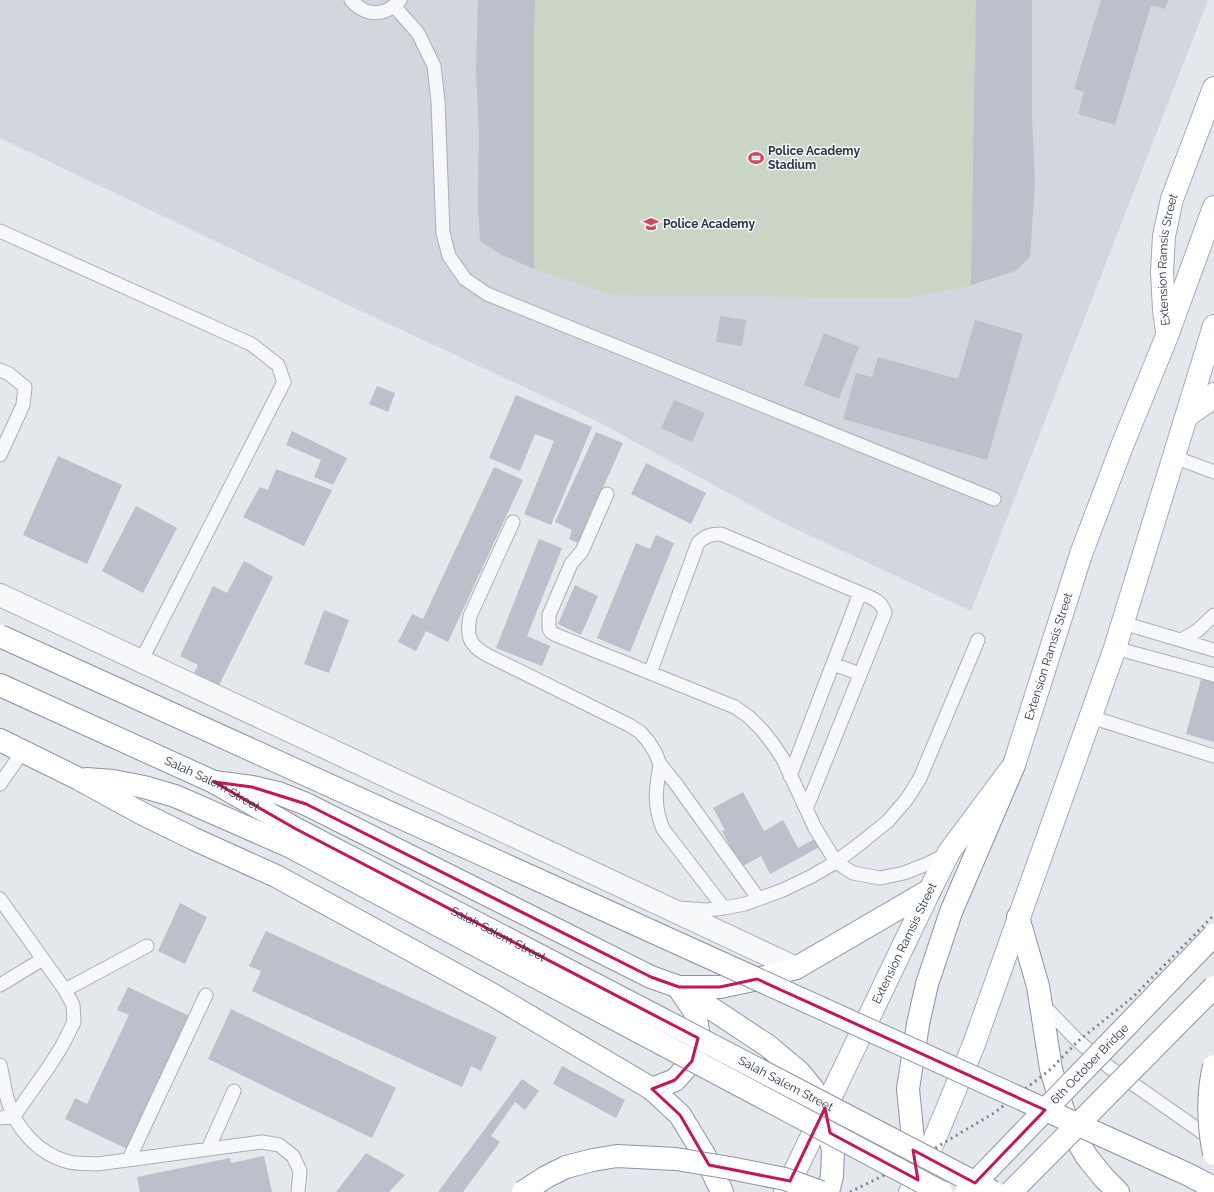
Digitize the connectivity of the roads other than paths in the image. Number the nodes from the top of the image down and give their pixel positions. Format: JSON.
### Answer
{"nodes":[{"id":1,"x":351,"y":0,"type":"edge"},
{"id":2,"x":397,"y":3,"type":"edge"},
{"id":3,"x":1214,"y":88,"type":"edge"},
{"id":4,"x":1214,"y":207,"type":"edge"},
{"id":5,"x":0,"y":231,"type":"edge"},
{"id":6,"x":1214,"y":326,"type":"edge"},
{"id":7,"x":1167,"y":336,"type":"junction"},
{"id":8,"x":0,"y":370,"type":"edge"},
{"id":9,"x":1214,"y":394,"type":"edge"},
{"id":10,"x":1186,"y":416,"type":"junction"},
{"id":11,"x":0,"y":455,"type":"edge"},
{"id":12,"x":1174,"y":457,"type":"junction"},
{"id":13,"x":1214,"y":472,"type":"edge"},
{"id":14,"x":607,"y":494,"type":"dead end"},
{"id":15,"x":994,"y":499,"type":"dead end"},
{"id":16,"x":513,"y":522,"type":"dead end"},
{"id":17,"x":860,"y":593,"type":"junction"},
{"id":18,"x":0,"y":595,"type":"edge"},
{"id":19,"x":1214,"y":614,"type":"edge"},
{"id":20,"x":1123,"y":623,"type":"junction"},
{"id":21,"x":0,"y":636,"type":"edge"},
{"id":22,"x":978,"y":640,"type":"dead end"},
{"id":23,"x":1181,"y":640,"type":"junction"},
{"id":24,"x":1115,"y":648,"type":"junction"},
{"id":25,"x":1214,"y":650,"type":"edge"},
{"id":26,"x":141,"y":661,"type":"junction"},
{"id":27,"x":833,"y":664,"type":"junction"},
{"id":28,"x":650,"y":673,"type":"junction"},
{"id":29,"x":860,"y":674,"type":"junction"},
{"id":30,"x":1214,"y":675,"type":"edge"},
{"id":31,"x":0,"y":685,"type":"edge"},
{"id":32,"x":1092,"y":717,"type":"junction"},
{"id":33,"x":0,"y":740,"type":"edge"},
{"id":34,"x":23,"y":751,"type":"junction"},
{"id":35,"x":1214,"y":756,"type":"edge"},
{"id":36,"x":660,"y":764,"type":"junction"},
{"id":37,"x":1014,"y":765,"type":"junction"},
{"id":38,"x":790,"y":776,"type":"junction"},
{"id":39,"x":79,"y":779,"type":"junction"},
{"id":40,"x":214,"y":782,"type":"junction"},
{"id":41,"x":0,"y":784,"type":"edge"},
{"id":42,"x":806,"y":809,"type":"junction"},
{"id":43,"x":293,"y":838,"type":"junction"},
{"id":44,"x":949,"y":852,"type":"junction"},
{"id":45,"x":836,"y":862,"type":"junction"},
{"id":46,"x":930,"y":890,"type":"junction"},
{"id":47,"x":758,"y":898,"type":"junction"},
{"id":48,"x":0,"y":899,"type":"edge"},
{"id":49,"x":664,"y":906,"type":"junction"},
{"id":50,"x":724,"y":908,"type":"junction"},
{"id":51,"x":1018,"y":917,"type":"junction"},
{"id":52,"x":1214,"y":935,"type":"edge"},
{"id":53,"x":147,"y":946,"type":"dead end"},
{"id":54,"x":43,"y":959,"type":"junction"},
{"id":55,"x":796,"y":968,"type":"junction"},
{"id":56,"x":0,"y":985,"type":"edge"},
{"id":57,"x":679,"y":987,"type":"junction"},
{"id":58,"x":1214,"y":987,"type":"edge"},
{"id":59,"x":64,"y":990,"type":"junction"},
{"id":60,"x":206,"y":995,"type":"dead end"},
{"id":61,"x":1041,"y":1003,"type":"junction"},
{"id":62,"x":0,"y":1065,"type":"edge"},
{"id":63,"x":1214,"y":1066,"type":"edge"},
{"id":64,"x":652,"y":1089,"type":"junction"},
{"id":65,"x":234,"y":1091,"type":"dead end"},
{"id":66,"x":824,"y":1110,"type":"junction"},
{"id":67,"x":14,"y":1116,"type":"junction"},
{"id":68,"x":0,"y":1118,"type":"edge"},
{"id":69,"x":1214,"y":1141,"type":"edge"},
{"id":70,"x":208,"y":1149,"type":"junction"},
{"id":71,"x":1214,"y":1154,"type":"edge"},
{"id":72,"x":129,"y":1159,"type":"junction"},
{"id":73,"x":917,"y":1188,"type":"edge"},
{"id":74,"x":1214,"y":1188,"type":"edge"},
{"id":75,"x":298,"y":1192,"type":"edge"},
{"id":76,"x":523,"y":1192,"type":"edge"},
{"id":77,"x":722,"y":1192,"type":"edge"},
{"id":78,"x":785,"y":1192,"type":"edge"},
{"id":79,"x":822,"y":1192,"type":"edge"},
{"id":80,"x":828,"y":1192,"type":"edge"},
{"id":81,"x":940,"y":1192,"type":"edge"},
{"id":82,"x":966,"y":1192,"type":"edge"},
{"id":83,"x":993,"y":1192,"type":"edge"},
{"id":84,"x":1011,"y":1192,"type":"edge"},
{"id":85,"x":1118,"y":1192,"type":"edge"}],
"edges":[{"from":1,"to":2,"type":"lane"},
{"from":2,"to":15,"type":"lane"},
{"from":3,"to":7,"type":"main road","name":"Extension Ramsis Street"},
{"from":4,"to":7,"type":"main road"},
{"from":5,"to":26,"type":"lane"},
{"from":6,"to":10,"type":"main road"},
{"from":7,"to":37,"type":"main road","name":"Extension Ramsis Street"},
{"from":8,"to":11,"type":"lane"},
{"from":9,"to":10,"type":"main road"},
{"from":10,"to":12,"type":"main road"},
{"from":12,"to":13,"type":"lane"},
{"from":12,"to":20,"type":"main road"},
{"from":14,"to":28,"type":"lane"},
{"from":16,"to":36,"type":"lane"},
{"from":17,"to":27,"type":"lane"},
{"from":17,"to":28,"type":"lane"},
{"from":17,"to":29,"type":"lane"},
{"from":18,"to":26,"type":"street"},
{"from":19,"to":23,"type":"lane"},
{"from":20,"to":23,"type":"lane"},
{"from":20,"to":24,"type":"main road"},
{"from":21,"to":74,"type":"main road","bridge":true},
{"from":22,"to":45,"type":"lane"},
{"from":23,"to":25,"type":"lane"},
{"from":24,"to":30,"type":"lane"},
{"from":24,"to":32,"type":"main road"},
{"from":26,"to":49,"type":"street"},
{"from":27,"to":29,"type":"lane"},
{"from":27,"to":38,"type":"lane"},
{"from":28,"to":38,"type":"lane"},
{"from":29,"to":42,"type":"lane"},
{"from":31,"to":40,"type":"main road","name":"Salah Salem Street"},
{"from":32,"to":35,"type":"lane"},
{"from":32,"to":51,"type":"main road"},
{"from":33,"to":34,"type":"main road","name":"Salah Salem Street"},
{"from":34,"to":39,"type":"main road","name":"Salah Salem Street"},
{"from":34,"to":41,"type":"lane"},
{"from":36,"to":47,"type":"lane"},
{"from":36,"to":50,"type":"lane"},
{"from":37,"to":44,"type":"main road","name":"Extension Ramsis Street"},
{"from":37,"to":73,"type":"main road"},
{"from":38,"to":42,"type":"lane"},
{"from":39,"to":43,"type":"main road","name":"Salah Salem Street"},
{"from":39,"to":64,"type":"main road"},
{"from":40,"to":43,"type":"main road","name":"Salah Salem Street"},
{"from":40,"to":57,"type":"main road"},
{"from":42,"to":45,"type":"lane"},
{"from":43,"to":81,"type":"main road","name":"Salah Salem Street","bridge":true},
{"from":43,"to":83,"type":"main road","name":"Salah Salem Street","bridge":true},
{"from":44,"to":45,"type":"lane"},
{"from":44,"to":46,"type":"main road","name":"Extension Ramsis Street"},
{"from":45,"to":47,"type":"lane"},
{"from":46,"to":55,"type":"main road"},
{"from":46,"to":66,"type":"main road","name":"Extension Ramsis Street"},
{"from":47,"to":50,"type":"lane"},
{"from":48,"to":54,"type":"lane"},
{"from":49,"to":50,"type":"lane"},
{"from":49,"to":55,"type":"street"},
{"from":51,"to":61,"type":"main road"},
{"from":51,"to":73,"type":"main road"},
{"from":52,"to":82,"type":"main road","name":"6th October Bridge","bridge":true},
{"from":53,"to":59,"type":"lane"},
{"from":54,"to":56,"type":"lane"},
{"from":54,"to":59,"type":"lane"},
{"from":55,"to":57,"type":"main road"},
{"from":57,"to":64,"type":"main road"},
{"from":57,"to":66,"type":"main road"},
{"from":58,"to":84,"type":"main road","bridge":true},
{"from":59,"to":67,"type":"lane"},
{"from":60,"to":72,"type":"lane"},
{"from":61,"to":69,"type":"lane"},
{"from":61,"to":85,"type":"main road"},
{"from":62,"to":67,"type":"lane"},
{"from":63,"to":71,"type":"main road","bridge":true},
{"from":64,"to":77,"type":"main road"},
{"from":65,"to":70,"type":"lane"},
{"from":66,"to":78,"type":"main road","name":"Extension Ramsis Street"},
{"from":66,"to":80,"type":"main road"},
{"from":67,"to":68,"type":"lane"},
{"from":67,"to":72,"type":"lane"},
{"from":70,"to":72,"type":"lane"},
{"from":70,"to":75,"type":"lane"},
{"from":76,"to":79,"type":"main road","bridge":true}]}
